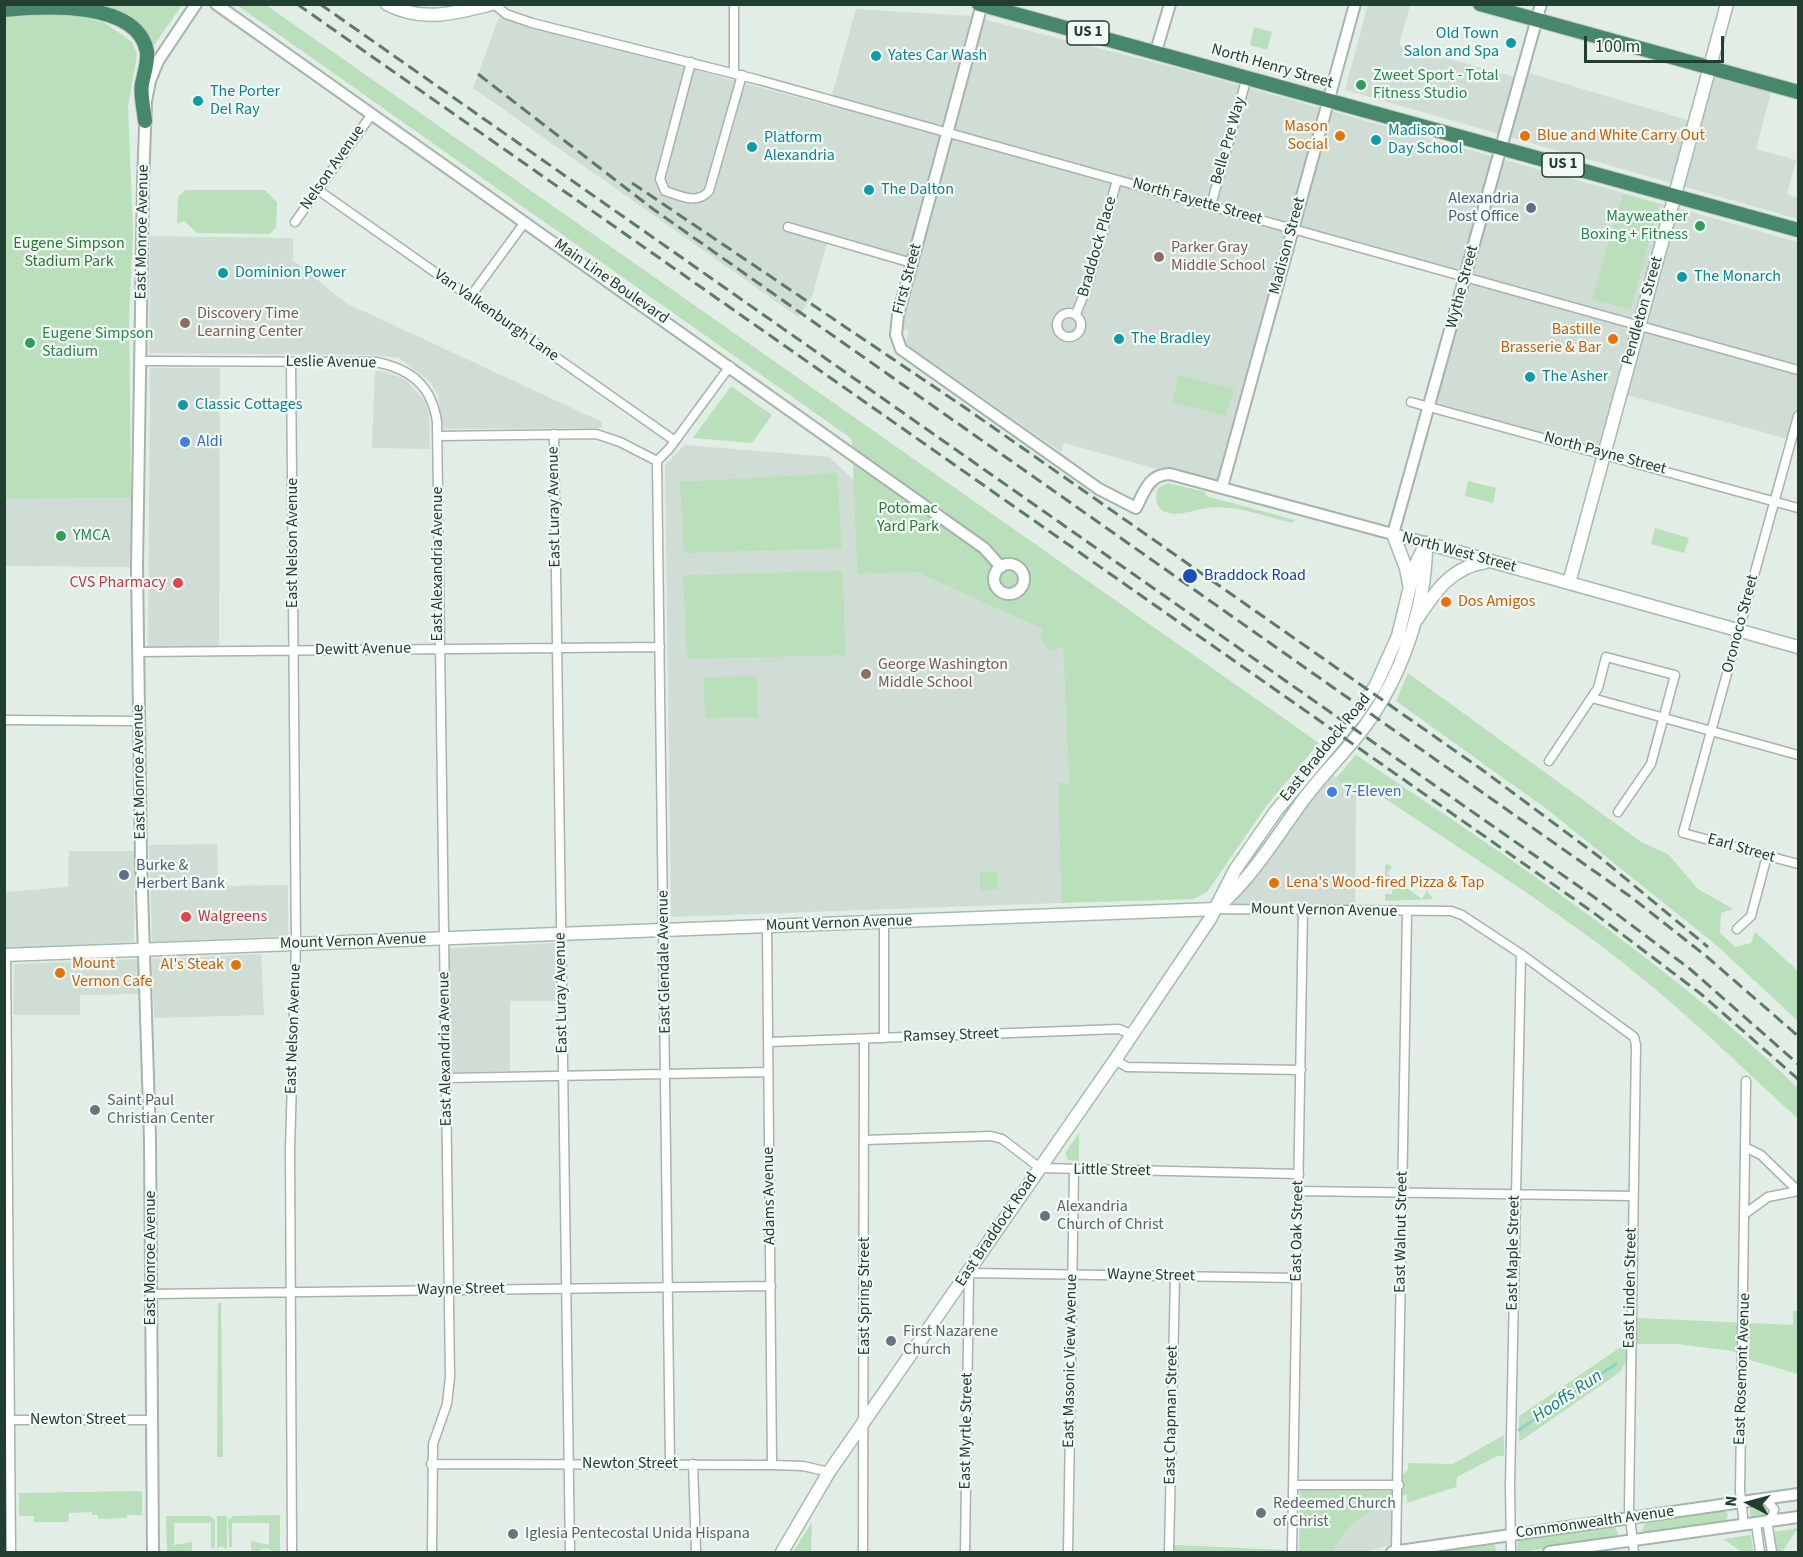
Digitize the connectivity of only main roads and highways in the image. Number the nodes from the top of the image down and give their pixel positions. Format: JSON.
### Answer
{"nodes":[{"id":1,"x":387,"y":4,"type":"edge"},
{"id":2,"x":493,"y":4,"type":"edge"},
{"id":3,"x":1480,"y":4,"type":"edge"},
{"id":4,"x":1727,"y":4,"type":"edge"},
{"id":5,"x":981,"y":5,"type":"edge"},
{"id":6,"x":4,"y":10,"type":"edge"},
{"id":7,"x":1709,"y":68,"type":"junction"},
{"id":8,"x":1798,"y":92,"type":"edge"},
{"id":9,"x":145,"y":121,"type":"road end"},
{"id":10,"x":1675,"y":195,"type":"junction"},
{"id":11,"x":1798,"y":230,"type":"edge"},
{"id":12,"x":1393,"y":534,"type":"road end"},
{"id":13,"x":1426,"y":543,"type":"junction"},
{"id":14,"x":1491,"y":561,"type":"junction"},
{"id":15,"x":1569,"y":583,"type":"junction"},
{"id":16,"x":1409,"y":594,"type":"junction"},
{"id":17,"x":1411,"y":628,"type":"junction"},
{"id":18,"x":1798,"y":646,"type":"edge"},
{"id":19,"x":1216,"y":909,"type":"junction"},
{"id":20,"x":5,"y":955,"type":"edge"},
{"id":21,"x":782,"y":1552,"type":"edge"}],
"edges":[{"from":1,"to":2,"type":"main road"},
{"from":3,"to":7,"type":"highway"},
{"from":4,"to":7,"type":"main road","name":"Pendleton Street"},
{"from":5,"to":10,"type":"highway","name":"North Henry Street","number":"US 1"},
{"from":6,"to":9,"type":"highway"},
{"from":7,"to":8,"type":"highway"},
{"from":7,"to":10,"type":"main road","name":"Pendleton Street"},
{"from":10,"to":11,"type":"highway","name":"North Henry Street","number":"US 1"},
{"from":10,"to":15,"type":"main road","name":"Pendleton Street"},
{"from":12,"to":16,"type":"main road"},
{"from":13,"to":14,"type":"main road","name":"North West Street"},
{"from":13,"to":16,"type":"main road","name":"East Braddock Road"},
{"from":13,"to":17,"type":"main road","name":"East Braddock Road"},
{"from":14,"to":15,"type":"main road","name":"North West Street"},
{"from":14,"to":17,"type":"main road"},
{"from":15,"to":18,"type":"main road","name":"North West Street"},
{"from":16,"to":19,"type":"main road","name":"East Braddock Road"},
{"from":17,"to":19,"type":"main road","name":"East Braddock Road"},
{"from":19,"to":20,"type":"main road","name":"Mount Vernon Avenue"},
{"from":19,"to":21,"type":"main road","name":"East Braddock Road"}]}
